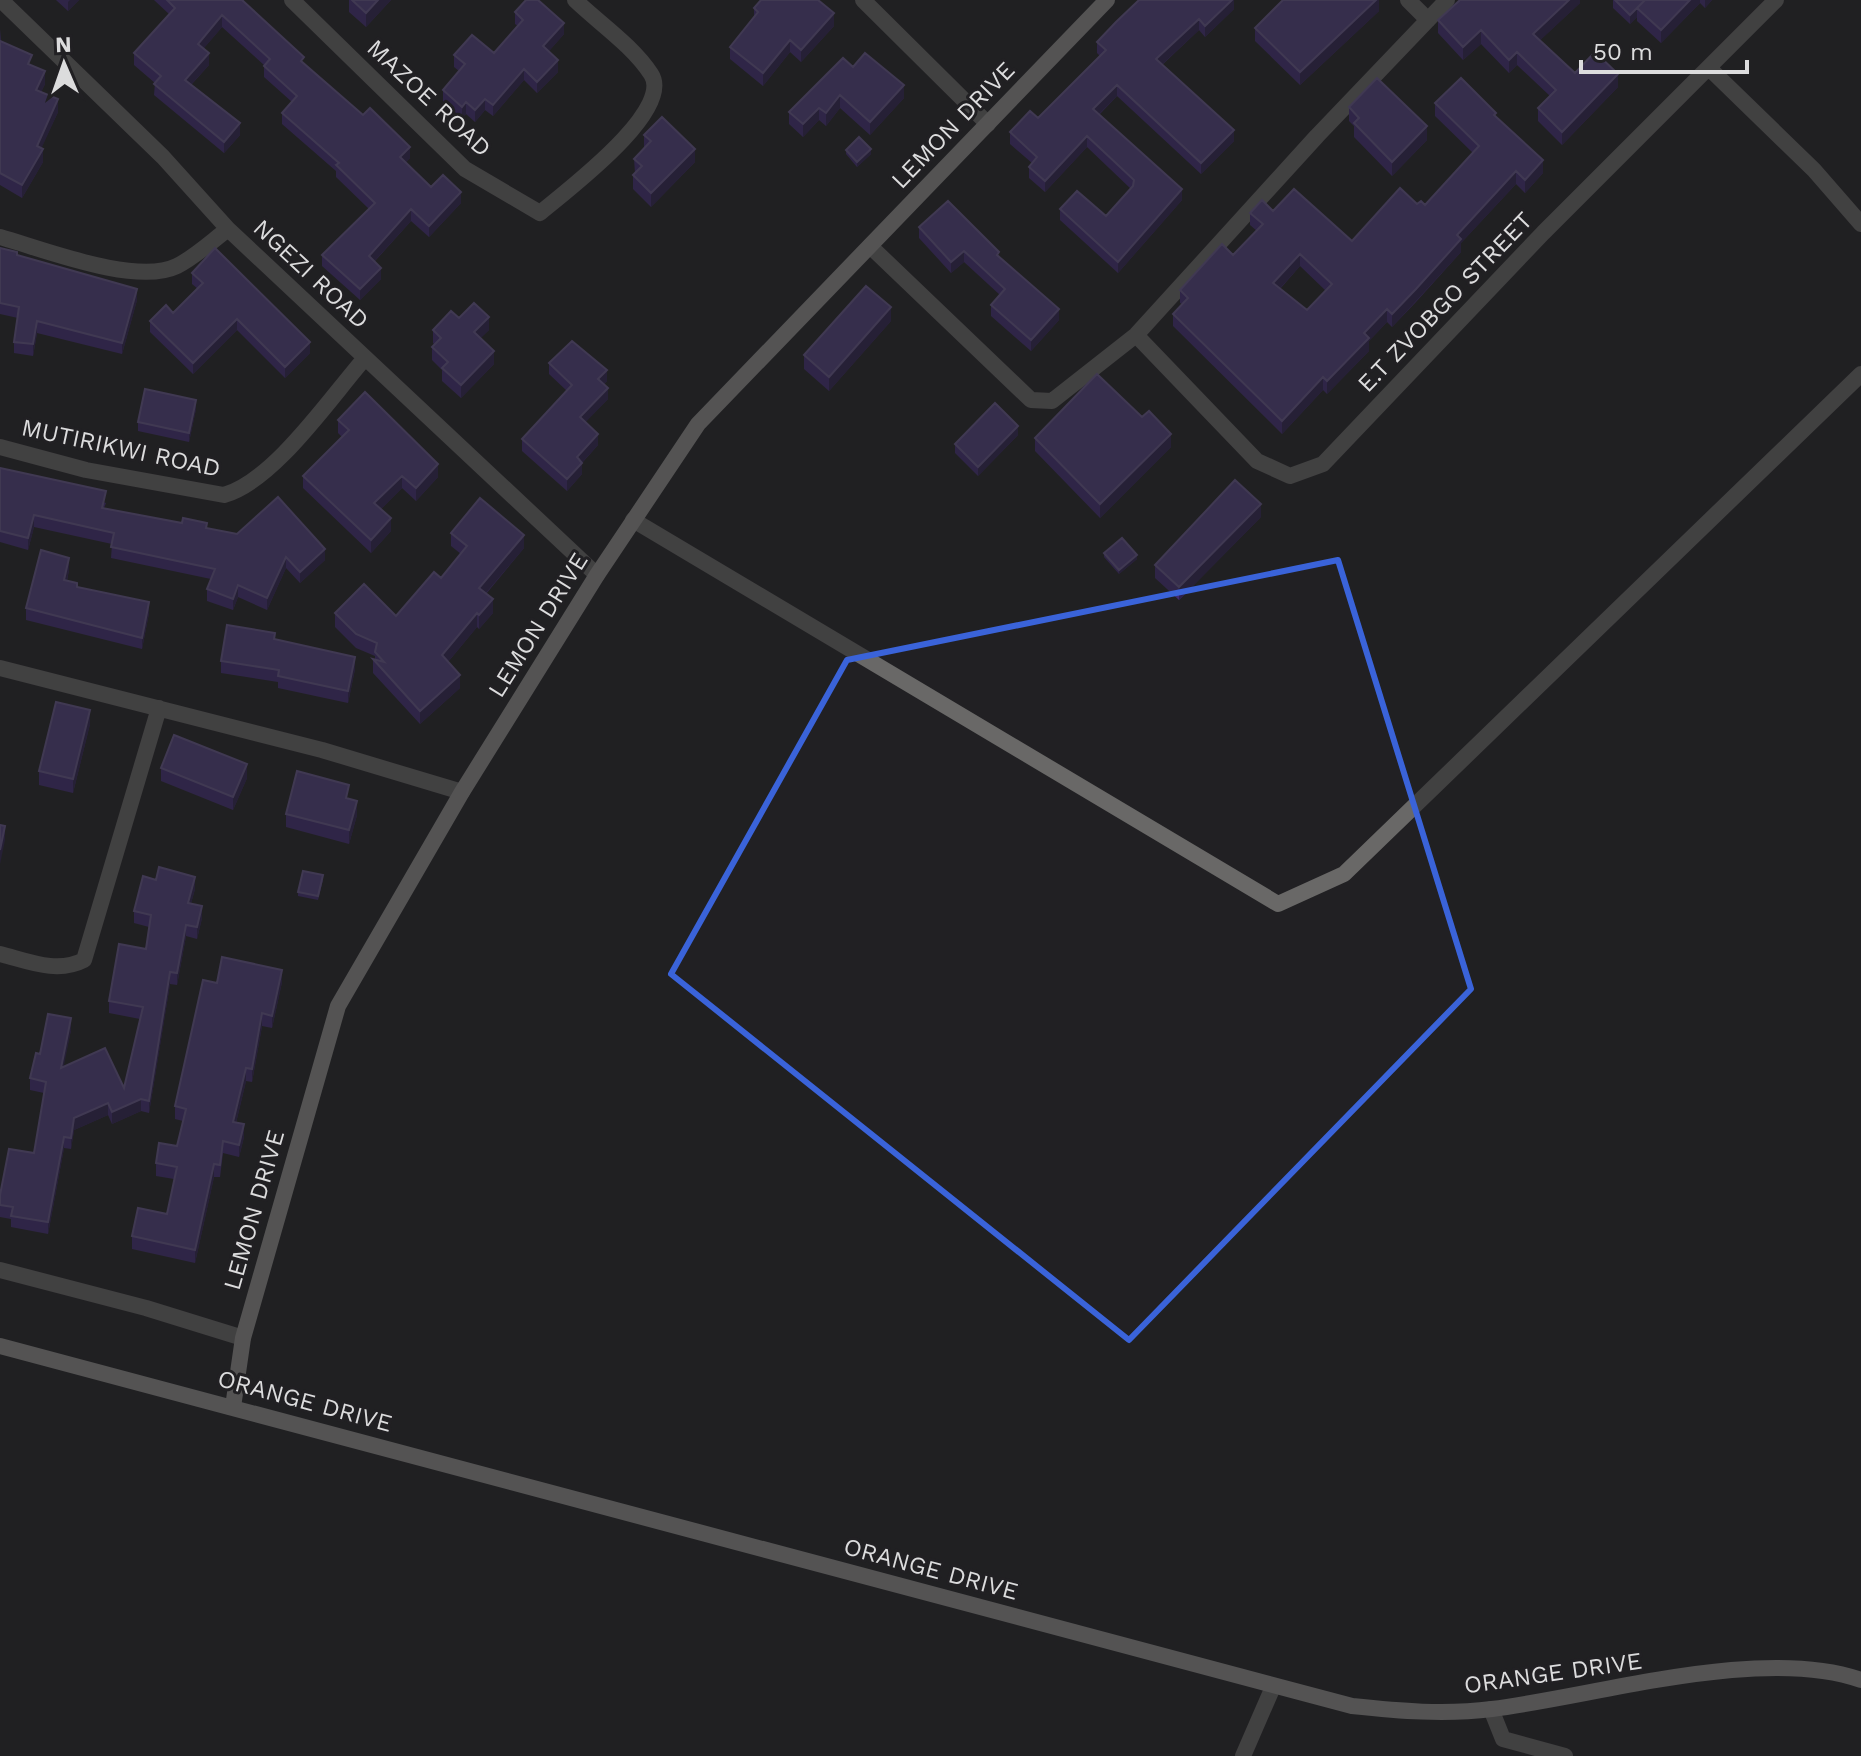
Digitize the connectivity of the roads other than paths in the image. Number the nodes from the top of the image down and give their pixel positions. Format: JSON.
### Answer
{"nodes":[{"id":1,"x":1,"y":0,"type":"edge"},
{"id":2,"x":292,"y":0,"type":"edge"},
{"id":3,"x":575,"y":0,"type":"edge"},
{"id":4,"x":863,"y":0,"type":"edge"},
{"id":5,"x":1107,"y":0,"type":"edge"},
{"id":6,"x":1408,"y":0,"type":"edge"},
{"id":7,"x":1447,"y":0,"type":"edge"},
{"id":8,"x":1776,"y":0,"type":"edge"},
{"id":9,"x":1428,"y":20,"type":"junction"},
{"id":10,"x":1710,"y":69,"type":"junction"},
{"id":11,"x":988,"y":124,"type":"junction"},
{"id":12,"x":1861,"y":224,"type":"edge"},
{"id":13,"x":228,"y":229,"type":"junction"},
{"id":14,"x":0,"y":237,"type":"edge"},
{"id":15,"x":870,"y":246,"type":"junction"},
{"id":16,"x":1136,"y":335,"type":"junction"},
{"id":17,"x":365,"y":358,"type":"junction"},
{"id":18,"x":1861,"y":374,"type":"edge"},
{"id":19,"x":0,"y":447,"type":"edge"},
{"id":20,"x":633,"y":520,"type":"junction"},
{"id":21,"x":597,"y":575,"type":"junction"},
{"id":22,"x":0,"y":668,"type":"edge"},
{"id":23,"x":159,"y":708,"type":"junction"},
{"id":24,"x":462,"y":792,"type":"junction"},
{"id":25,"x":0,"y":954,"type":"edge"},
{"id":26,"x":0,"y":1270,"type":"edge"},
{"id":27,"x":243,"y":1338,"type":"junction"},
{"id":28,"x":0,"y":1346,"type":"edge"},
{"id":29,"x":233,"y":1407,"type":"junction"},
{"id":30,"x":1861,"y":1680,"type":"edge"},
{"id":31,"x":1273,"y":1687,"type":"junction"},
{"id":32,"x":1491,"y":1709,"type":"junction"},
{"id":33,"x":1243,"y":1756,"type":"edge"},
{"id":34,"x":1565,"y":1756,"type":"edge"}],
"edges":[{"from":1,"to":13,"type":"street","name":"NGEZI ROAD"},
{"from":2,"to":3,"type":"street","name":"MAZOE ROAD"},
{"from":4,"to":11,"type":"street"},
{"from":5,"to":11,"type":"street","name":"LEMON DRIVE"},
{"from":6,"to":9,"type":"street"},
{"from":7,"to":9,"type":"street"},
{"from":8,"to":10,"type":"street","name":"E.T ZVOBGO STREET"},
{"from":9,"to":16,"type":"street"},
{"from":10,"to":12,"type":"street"},
{"from":10,"to":16,"type":"street","name":"E.T ZVOBGO STREET"},
{"from":11,"to":15,"type":"street","name":"LEMON DRIVE"},
{"from":13,"to":14,"type":"street"},
{"from":13,"to":17,"type":"street","name":"NGEZI ROAD"},
{"from":15,"to":16,"type":"street"},
{"from":15,"to":20,"type":"street","name":"LEMON DRIVE"},
{"from":17,"to":19,"type":"street","name":"MUTIRIKWI ROAD"},
{"from":17,"to":21,"type":"street","name":"NGEZI ROAD"},
{"from":18,"to":20,"type":"street"},
{"from":20,"to":21,"type":"street","name":"LEMON DRIVE"},
{"from":21,"to":24,"type":"street","name":"LEMON DRIVE"},
{"from":22,"to":23,"type":"street"},
{"from":23,"to":24,"type":"street"},
{"from":23,"to":25,"type":"street"},
{"from":24,"to":27,"type":"street","name":"LEMON DRIVE"},
{"from":26,"to":27,"type":"street"},
{"from":27,"to":29,"type":"street","name":"LEMON DRIVE"},
{"from":28,"to":29,"type":"street","name":"ORANGE DRIVE"},
{"from":29,"to":31,"type":"street","name":"ORANGE DRIVE"},
{"from":30,"to":32,"type":"street","name":"ORANGE DRIVE"},
{"from":31,"to":32,"type":"street","name":"ORANGE DRIVE"},
{"from":31,"to":33,"type":"street"},
{"from":32,"to":34,"type":"street"}]}
